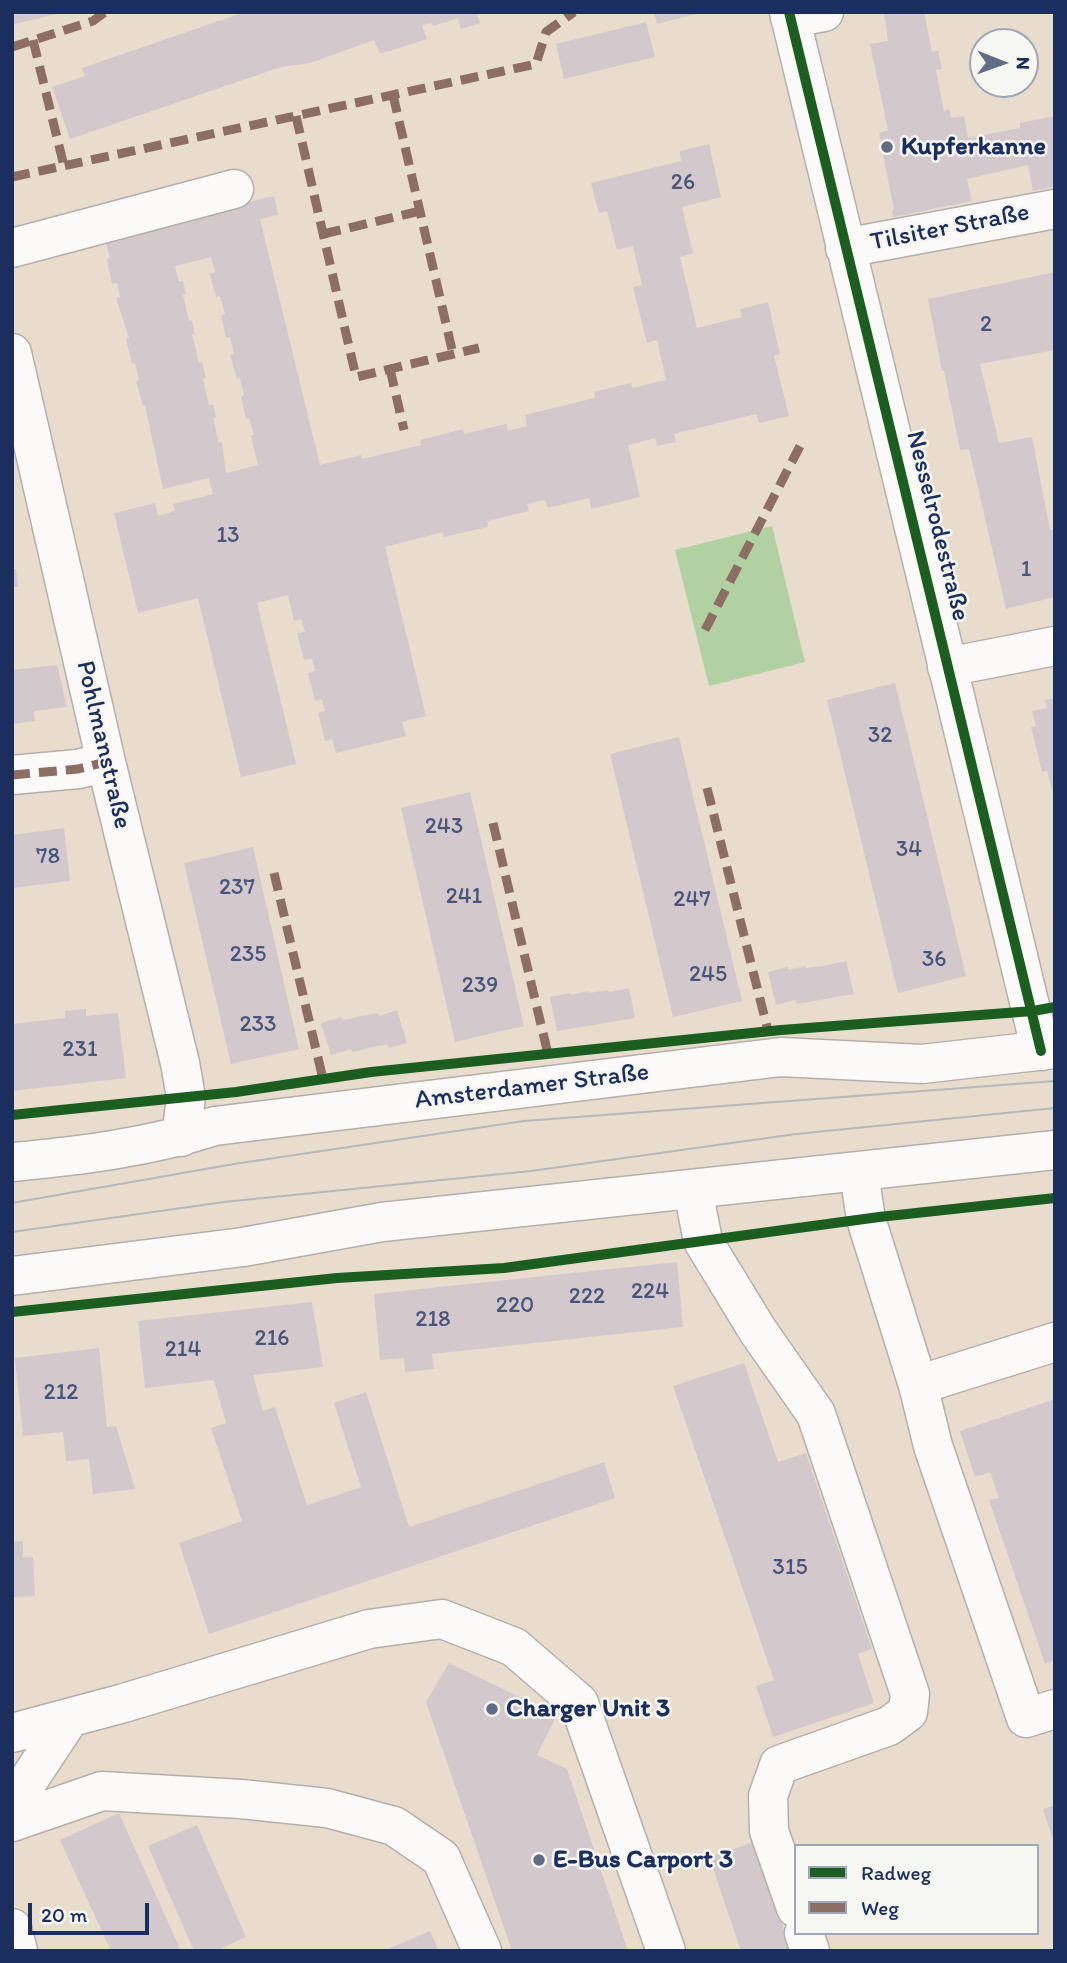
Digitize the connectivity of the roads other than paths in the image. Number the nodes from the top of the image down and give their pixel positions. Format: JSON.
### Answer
{"nodes":[{"id":1,"x":801,"y":14,"type":"edge"},
{"id":2,"x":234,"y":189,"type":"dead end"},
{"id":3,"x":1055,"y":209,"type":"edge"},
{"id":4,"x":12,"y":248,"type":"edge"},
{"id":5,"x":845,"y":248,"type":"junction"},
{"id":6,"x":12,"y":353,"type":"edge"},
{"id":7,"x":17,"y":396,"type":"edge"},
{"id":8,"x":1055,"y":646,"type":"edge"},
{"id":9,"x":947,"y":667,"type":"junction"},
{"id":10,"x":106,"y":762,"type":"junction"},
{"id":11,"x":12,"y":775,"type":"edge"},
{"id":12,"x":1048,"y":1050,"type":"edge"},
{"id":13,"x":181,"y":1137,"type":"junction"},
{"id":14,"x":1055,"y":1150,"type":"edge"},
{"id":15,"x":12,"y":1162,"type":"edge"},
{"id":16,"x":859,"y":1173,"type":"junction"},
{"id":17,"x":692,"y":1190,"type":"junction"},
{"id":18,"x":12,"y":1276,"type":"edge"},
{"id":19,"x":1055,"y":1342,"type":"edge"},
{"id":20,"x":918,"y":1385,"type":"junction"},
{"id":21,"x":1055,"y":1709,"type":"edge"},
{"id":22,"x":69,"y":1719,"type":"junction"},
{"id":23,"x":12,"y":1733,"type":"edge"},
{"id":24,"x":12,"y":1805,"type":"edge"},
{"id":25,"x":12,"y":1822,"type":"edge"},
{"id":26,"x":794,"y":1902,"type":"edge"},
{"id":27,"x":12,"y":1928,"type":"edge"},
{"id":28,"x":18,"y":1951,"type":"edge"},
{"id":29,"x":482,"y":1951,"type":"edge"},
{"id":30,"x":666,"y":1951,"type":"edge"}],
"edges":[{"from":1,"to":5,"type":"street","name":"Nesselrodestraße"},
{"from":2,"to":4,"type":"street"},
{"from":3,"to":5,"type":"street","name":"Tilsiter Straße"},
{"from":5,"to":9,"type":"street","name":"Nesselrodestraße"},
{"from":6,"to":7,"type":"street","name":"Pohlmanstraße"},
{"from":7,"to":10,"type":"street","name":"Pohlmanstraße"},
{"from":8,"to":9,"type":"street"},
{"from":9,"to":12,"type":"street","name":"Nesselrodestraße"},
{"from":10,"to":11,"type":"street"},
{"from":10,"to":13,"type":"street","name":"Pohlmanstraße"},
{"from":12,"to":13,"type":"street","name":"Amsterdamer Straße"},
{"from":13,"to":15,"type":"street","name":"Amsterdamer Straße"},
{"from":14,"to":16,"type":"street"},
{"from":16,"to":17,"type":"street"},
{"from":16,"to":20,"type":"street"},
{"from":17,"to":18,"type":"street"},
{"from":17,"to":26,"type":"street"},
{"from":19,"to":20,"type":"street"},
{"from":20,"to":21,"type":"street"},
{"from":22,"to":23,"type":"street"},
{"from":22,"to":24,"type":"street"},
{"from":22,"to":30,"type":"street"},
{"from":25,"to":29,"type":"street"},
{"from":27,"to":28,"type":"street"}]}
